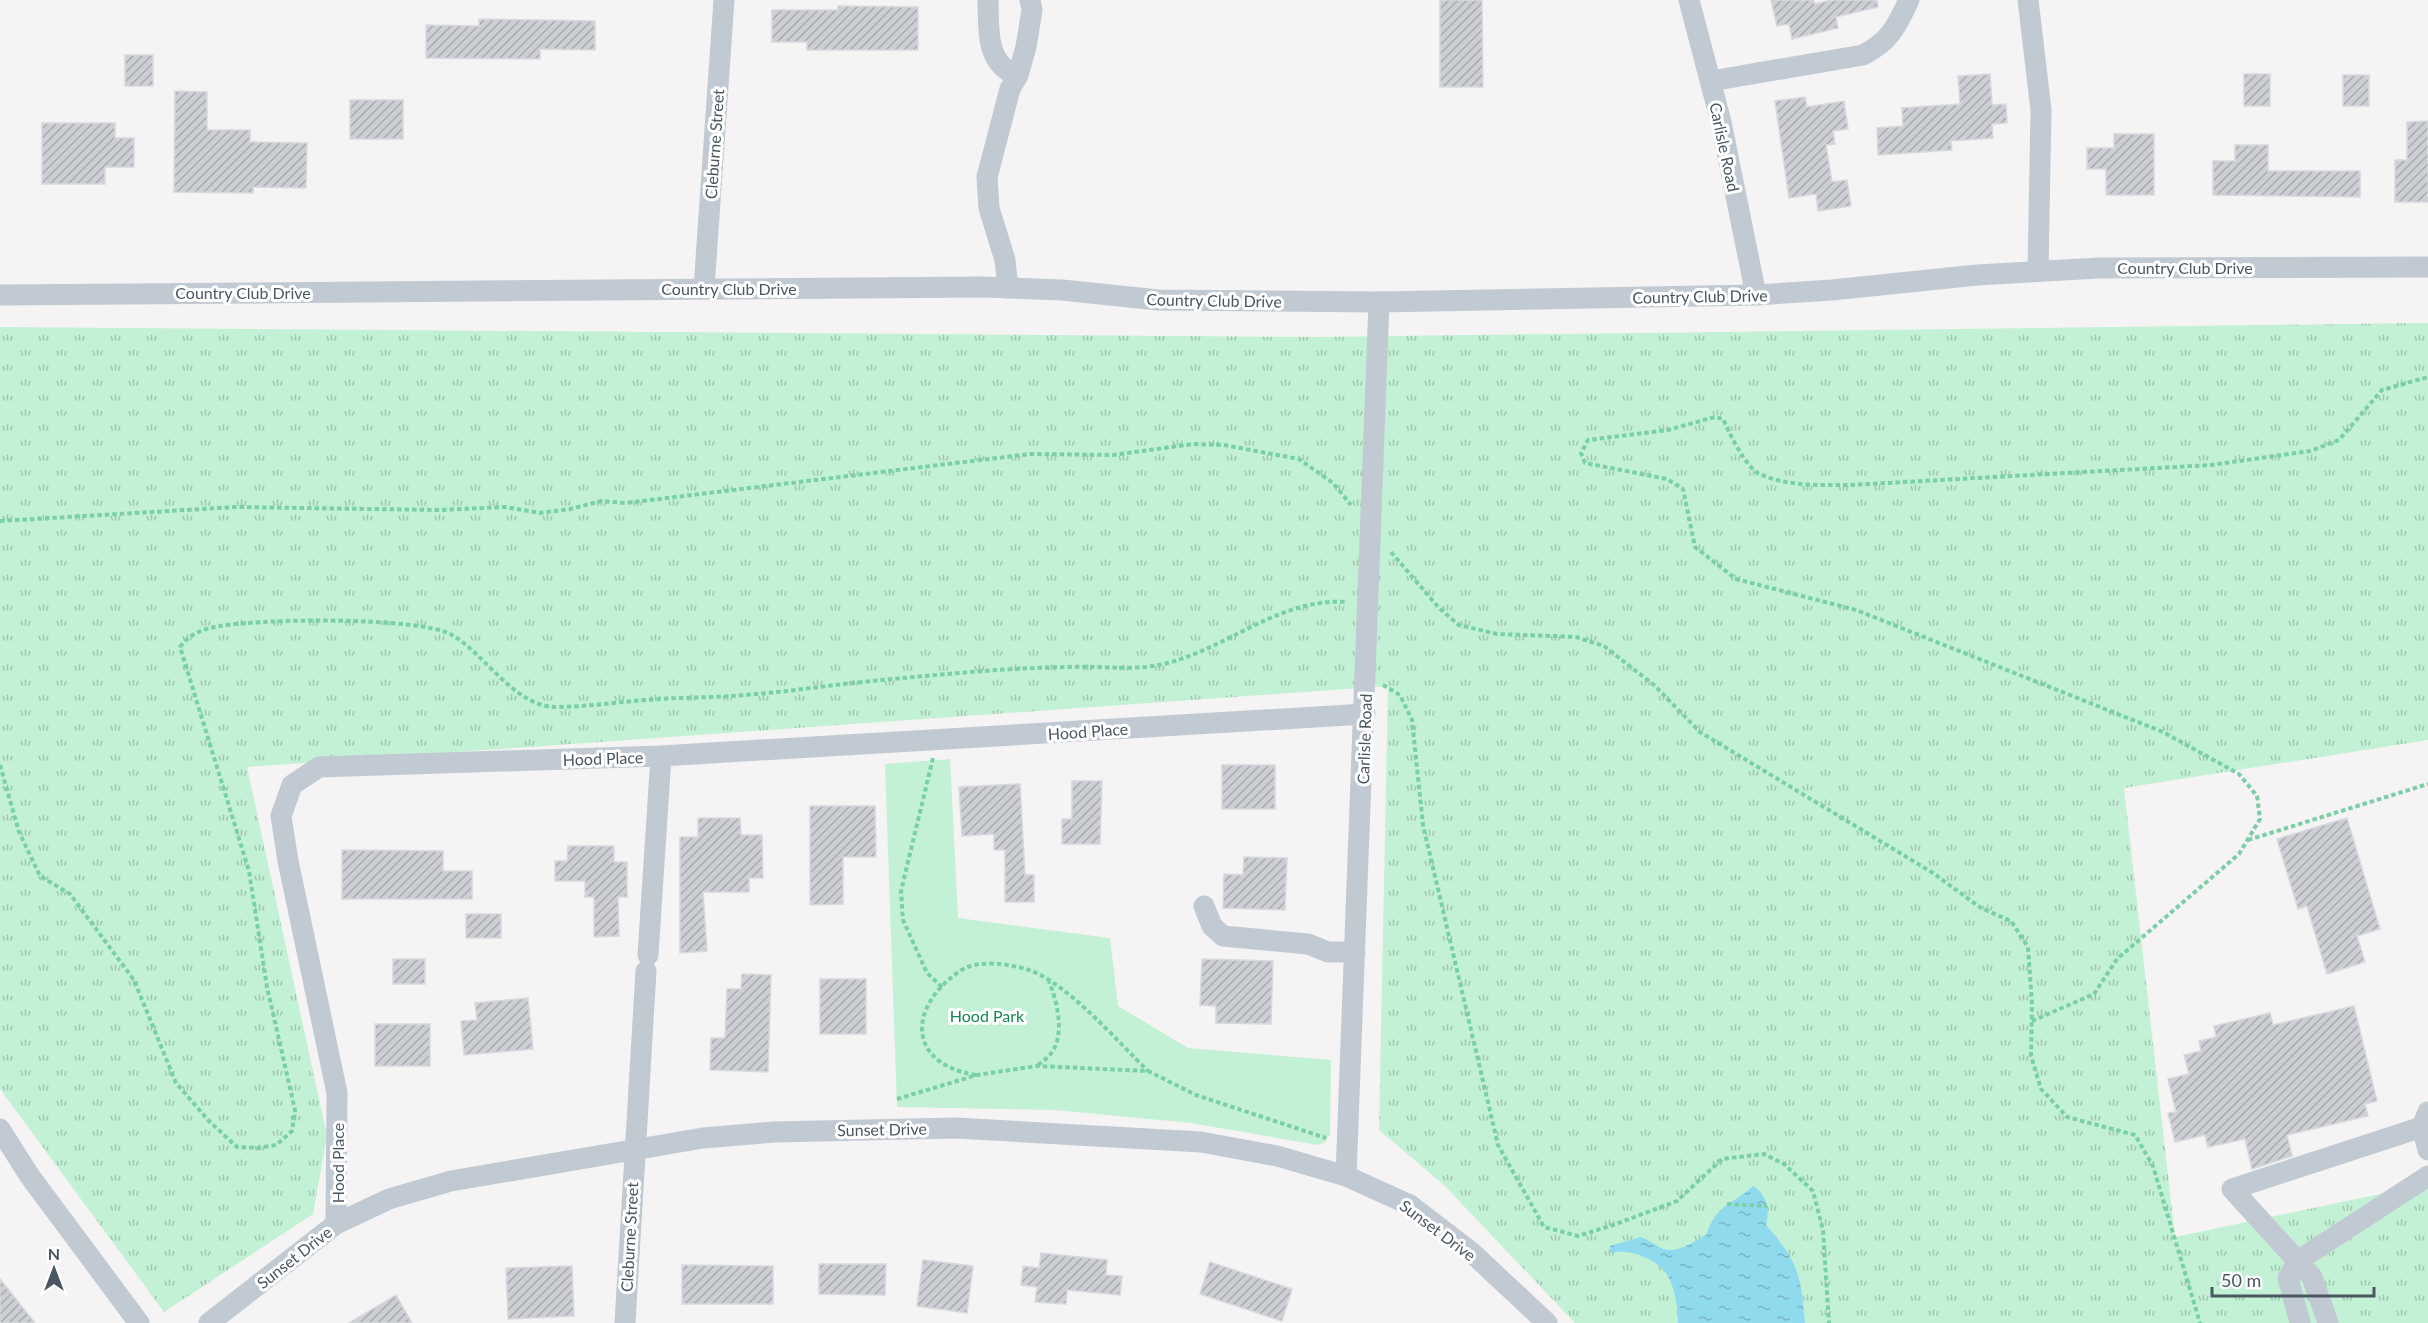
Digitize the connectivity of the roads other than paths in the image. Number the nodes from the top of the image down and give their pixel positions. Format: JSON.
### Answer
{"nodes":[{"id":1,"x":724,"y":0,"type":"edge"},
{"id":2,"x":988,"y":0,"type":"edge"},
{"id":3,"x":1030,"y":0,"type":"edge"},
{"id":4,"x":1689,"y":0,"type":"edge"},
{"id":5,"x":1909,"y":0,"type":"edge"},
{"id":6,"x":2028,"y":0,"type":"edge"},
{"id":7,"x":1017,"y":76,"type":"junction"},
{"id":8,"x":1711,"y":81,"type":"junction"},
{"id":9,"x":2428,"y":267,"type":"edge"},
{"id":10,"x":2038,"y":271,"type":"junction"},
{"id":11,"x":704,"y":288,"type":"junction"},
{"id":12,"x":1008,"y":288,"type":"junction"},
{"id":13,"x":0,"y":295,"type":"edge"},
{"id":14,"x":1756,"y":295,"type":"junction"},
{"id":15,"x":1378,"y":302,"type":"junction"},
{"id":16,"x":1365,"y":714,"type":"junction"},
{"id":17,"x":661,"y":756,"type":"junction"},
{"id":18,"x":1204,"y":906,"type":"dead end"},
{"id":19,"x":1355,"y":952,"type":"junction"},
{"id":20,"x":2425,"y":1120,"type":"edge"},
{"id":21,"x":0,"y":1129,"type":"edge"},
{"id":22,"x":2428,"y":1150,"type":"edge"},
{"id":23,"x":634,"y":1151,"type":"junction"},
{"id":24,"x":1346,"y":1176,"type":"junction"},
{"id":25,"x":2428,"y":1176,"type":"edge"},
{"id":26,"x":336,"y":1224,"type":"junction"},
{"id":27,"x":2299,"y":1260,"type":"junction"},
{"id":28,"x":139,"y":1323,"type":"edge"},
{"id":29,"x":209,"y":1323,"type":"edge"},
{"id":30,"x":625,"y":1323,"type":"edge"},
{"id":31,"x":1547,"y":1323,"type":"edge"},
{"id":32,"x":2300,"y":1323,"type":"edge"},
{"id":33,"x":2328,"y":1323,"type":"edge"}],
"edges":[{"from":1,"to":11,"type":"street","name":"Cleburne Street"},
{"from":2,"to":7,"type":"street"},
{"from":3,"to":7,"type":"street"},
{"from":4,"to":8,"type":"street","name":"Carlisle Road"},
{"from":5,"to":8,"type":"street"},
{"from":6,"to":10,"type":"street"},
{"from":7,"to":12,"type":"street"},
{"from":8,"to":14,"type":"street","name":"Carlisle Road"},
{"from":9,"to":10,"type":"street","name":"Country Club Drive"},
{"from":10,"to":14,"type":"street","name":"Country Club Drive"},
{"from":11,"to":12,"type":"street","name":"Country Club Drive"},
{"from":11,"to":13,"type":"street","name":"Country Club Drive"},
{"from":12,"to":15,"type":"street","name":"Country Club Drive"},
{"from":14,"to":15,"type":"street","name":"Country Club Drive"},
{"from":15,"to":16,"type":"street","name":"Carlisle Road"},
{"from":16,"to":17,"type":"street","name":"Hood Place"},
{"from":16,"to":19,"type":"street","name":"Carlisle Road"},
{"from":17,"to":23,"type":"street","name":"Cleburne Street"},
{"from":17,"to":26,"type":"street","name":"Hood Place"},
{"from":18,"to":19,"type":"street"},
{"from":19,"to":24,"type":"street","name":"Carlisle Road"},
{"from":20,"to":22,"type":"street"},
{"from":20,"to":27,"type":"street"},
{"from":21,"to":28,"type":"street"},
{"from":23,"to":24,"type":"street","name":"Sunset Drive"},
{"from":23,"to":26,"type":"street","name":"Sunset Drive"},
{"from":23,"to":30,"type":"street","name":"Cleburne Street"},
{"from":24,"to":31,"type":"street","name":"Sunset Drive"},
{"from":25,"to":27,"type":"street"},
{"from":26,"to":29,"type":"street","name":"Sunset Drive"},
{"from":27,"to":32,"type":"street"},
{"from":27,"to":33,"type":"street"}]}
